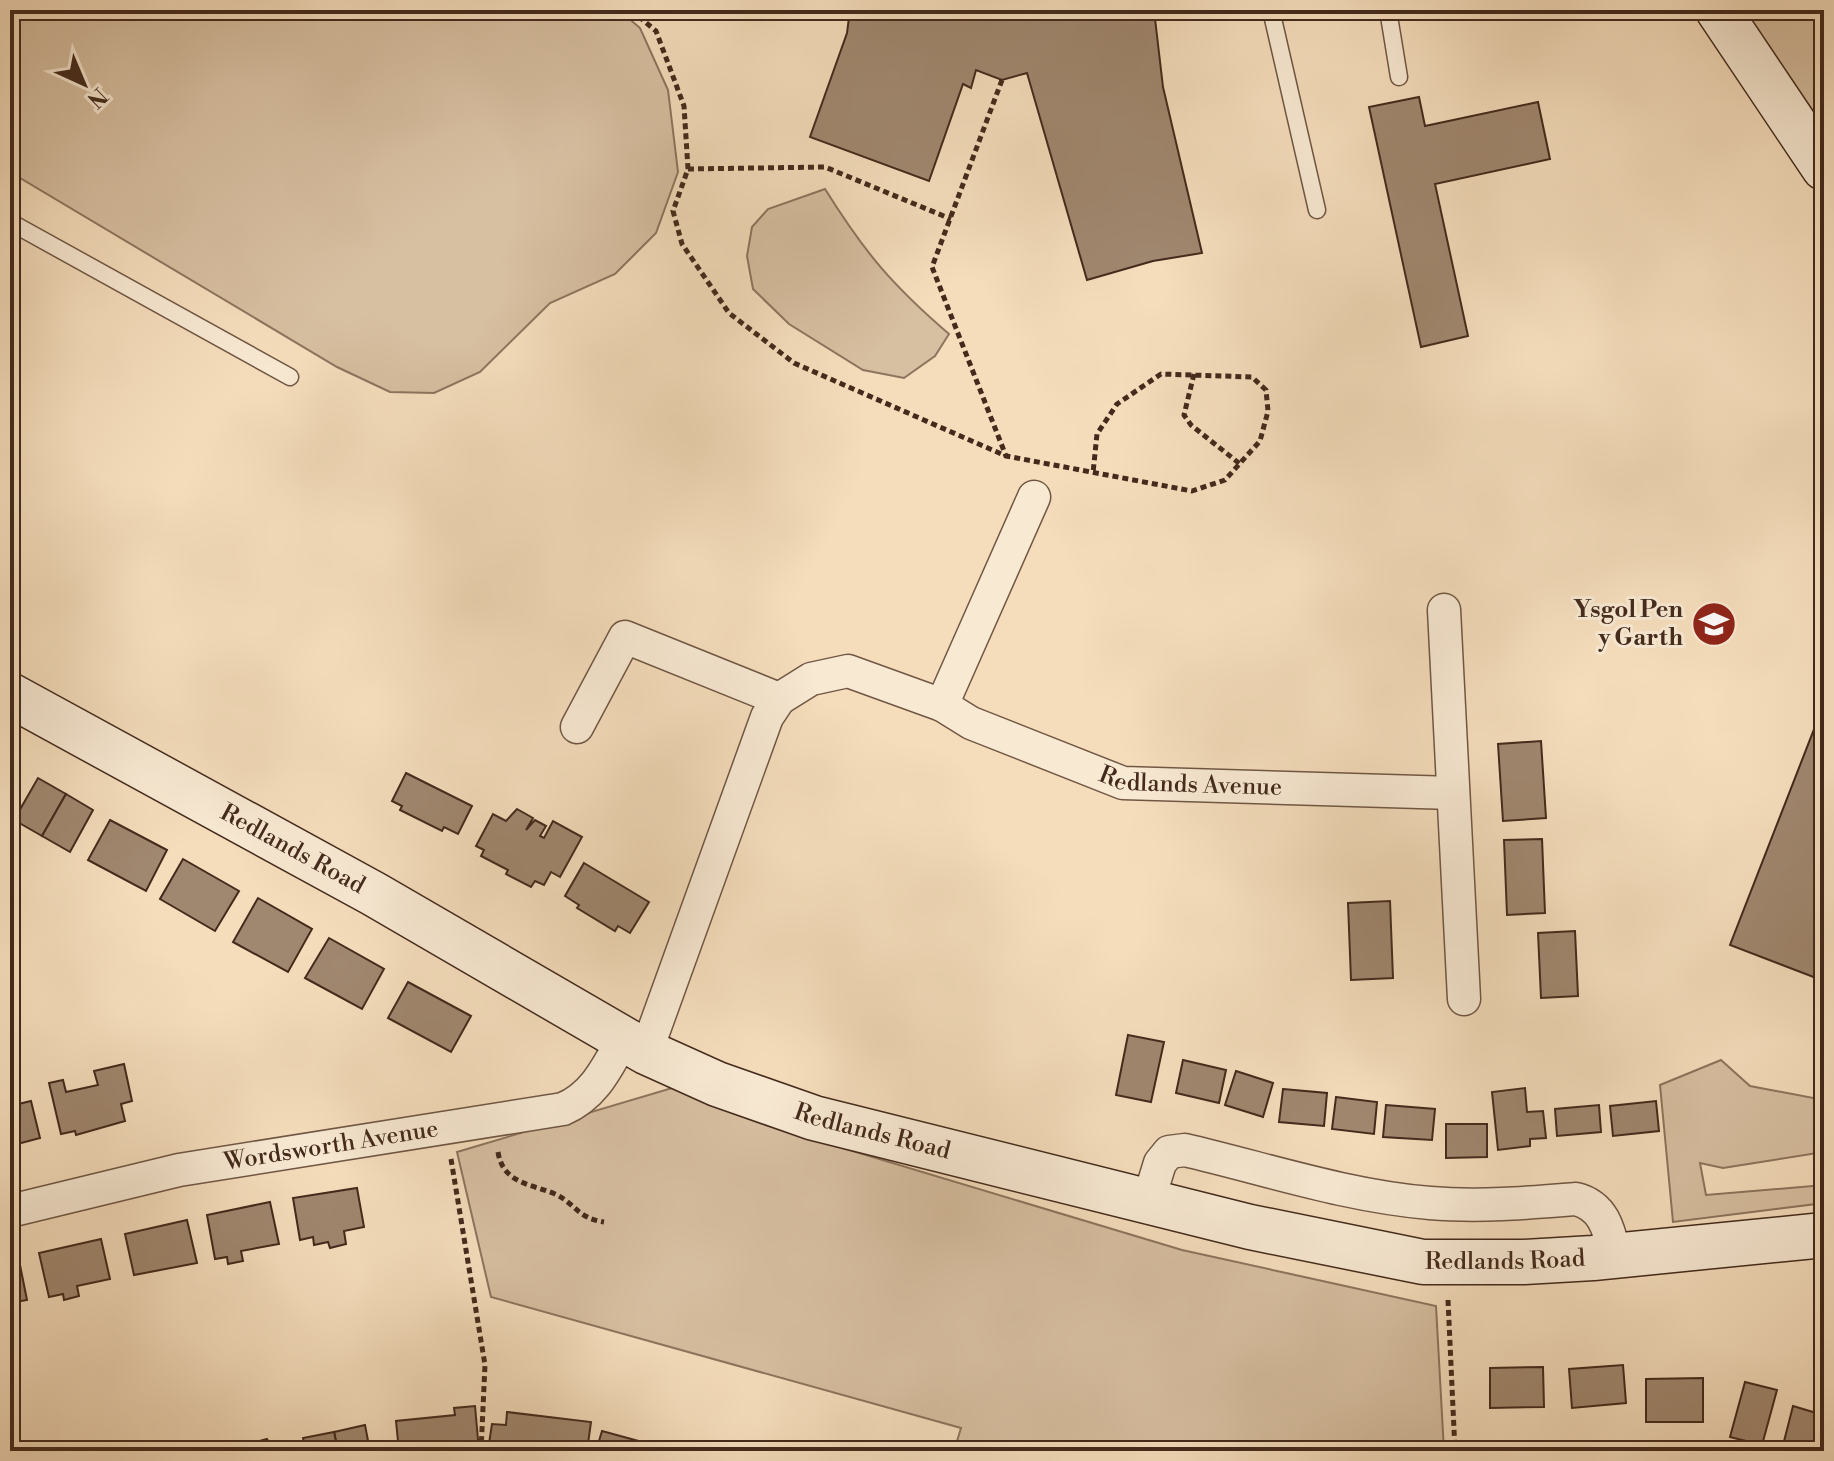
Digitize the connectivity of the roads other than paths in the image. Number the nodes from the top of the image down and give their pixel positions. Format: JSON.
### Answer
{"nodes":[{"id":1,"x":1271,"y":10,"type":"edge"},
{"id":2,"x":1388,"y":10,"type":"edge"},
{"id":3,"x":1718,"y":10,"type":"edge"},
{"id":4,"x":1399,"y":77,"type":"dead end"},
{"id":5,"x":1824,"y":168,"type":"edge"},
{"id":6,"x":1317,"y":210,"type":"dead end"},
{"id":7,"x":10,"y":222,"type":"edge"},
{"id":8,"x":290,"y":377,"type":"dead end"},
{"id":9,"x":1034,"y":497,"type":"dead end"},
{"id":10,"x":1444,"y":610,"type":"dead end"},
{"id":11,"x":10,"y":695,"type":"edge"},
{"id":12,"x":779,"y":699,"type":"junction"},
{"id":13,"x":942,"y":705,"type":"junction"},
{"id":14,"x":577,"y":727,"type":"dead end"},
{"id":15,"x":1453,"y":793,"type":"junction"},
{"id":16,"x":1464,"y":999,"type":"dead end"},
{"id":17,"x":634,"y":1046,"type":"junction"},
{"id":18,"x":1148,"y":1202,"type":"junction"},
{"id":19,"x":10,"y":1211,"type":"edge"},
{"id":20,"x":1824,"y":1235,"type":"edge"},
{"id":21,"x":1615,"y":1255,"type":"junction"}],
"edges":[{"from":1,"to":6,"type":"lane"},
{"from":2,"to":4,"type":"lane"},
{"from":3,"to":5,"type":"main road"},
{"from":7,"to":8,"type":"lane"},
{"from":9,"to":13,"type":"street"},
{"from":10,"to":15,"type":"street"},
{"from":11,"to":17,"type":"main road","name":"Redlands Road"},
{"from":12,"to":13,"type":"street","name":"Redlands Avenue"},
{"from":12,"to":14,"type":"street"},
{"from":12,"to":17,"type":"street"},
{"from":13,"to":15,"type":"street","name":"Redlands Avenue"},
{"from":15,"to":16,"type":"street"},
{"from":17,"to":18,"type":"main road","name":"Redlands Road"},
{"from":17,"to":19,"type":"street","name":"Wordsworth Avenue"},
{"from":18,"to":21,"type":"main road","name":"Redlands Road"},
{"from":18,"to":21,"type":"street"},
{"from":20,"to":21,"type":"main road","name":"Redlands Road"}]}
